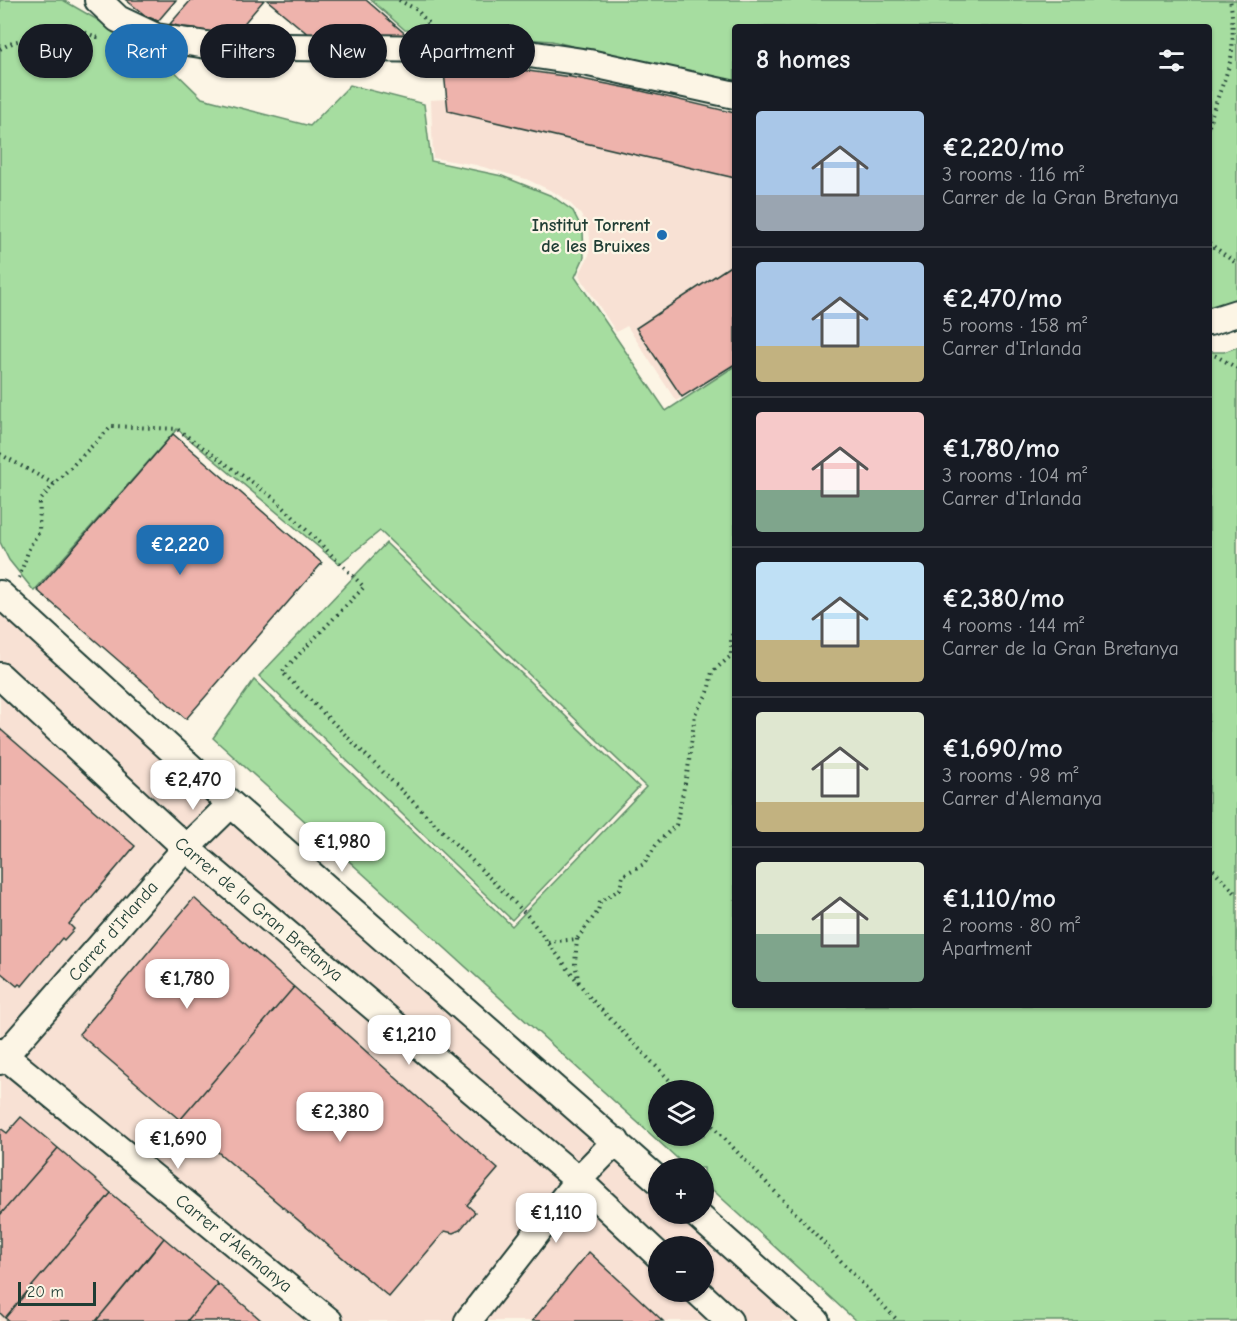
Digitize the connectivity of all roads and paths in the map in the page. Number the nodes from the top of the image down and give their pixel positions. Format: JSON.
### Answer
{"nodes":[{"id":1,"x":98,"y":0,"type":"edge"},
{"id":2,"x":1230,"y":0,"type":"edge"},
{"id":3,"x":127,"y":23,"type":"junction"},
{"id":4,"x":0,"y":49,"type":"edge"},
{"id":5,"x":732,"y":94,"type":"edge"},
{"id":6,"x":1212,"y":115,"type":"edge"},
{"id":7,"x":1212,"y":245,"type":"edge"},
{"id":8,"x":1237,"y":264,"type":"edge"},
{"id":9,"x":1237,"y":313,"type":"edge"},
{"id":10,"x":1212,"y":321,"type":"edge"},
{"id":11,"x":1212,"y":355,"type":"edge"},
{"id":12,"x":1237,"y":368,"type":"edge"},
{"id":13,"x":0,"y":454,"type":"edge"},
{"id":14,"x":54,"y":484,"type":"junction"},
{"id":15,"x":10,"y":586,"type":"edge"},
{"id":16,"x":732,"y":635,"type":"edge"},
{"id":17,"x":0,"y":676,"type":"edge"},
{"id":18,"x":231,"y":804,"type":"junction"},
{"id":19,"x":186,"y":848,"type":"junction"},
{"id":20,"x":1212,"y":868,"type":"edge"},
{"id":21,"x":1237,"y":895,"type":"edge"},
{"id":22,"x":577,"y":939,"type":"junction"},
{"id":23,"x":548,"y":942,"type":"junction"},
{"id":24,"x":579,"y":984,"type":"junction"},
{"id":25,"x":2,"y":1056,"type":"edge"},
{"id":26,"x":669,"y":1080,"type":"edge"},
{"id":27,"x":714,"y":1128,"type":"edge"},
{"id":28,"x":616,"y":1141,"type":"junction"},
{"id":29,"x":648,"y":1171,"type":"edge"},
{"id":30,"x":578,"y":1180,"type":"junction"},
{"id":31,"x":707,"y":1224,"type":"edge"},
{"id":32,"x":648,"y":1246,"type":"edge"},
{"id":33,"x":709,"y":1302,"type":"edge"},
{"id":34,"x":328,"y":1321,"type":"edge"},
{"id":35,"x":468,"y":1321,"type":"edge"},
{"id":36,"x":729,"y":1321,"type":"edge"},
{"id":37,"x":816,"y":1321,"type":"edge"},
{"id":38,"x":898,"y":1321,"type":"edge"}],
"edges":[{"from":1,"to":3,"type":"street"},
{"from":2,"to":6,"type":"path"},
{"from":3,"to":4,"type":"path"},
{"from":3,"to":5,"type":"street"},
{"from":7,"to":8,"type":"path"},
{"from":9,"to":10,"type":"street"},
{"from":11,"to":12,"type":"path"},
{"from":13,"to":14,"type":"path"},
{"from":14,"to":15,"type":"path"},
{"from":14,"to":23,"type":"path"},
{"from":15,"to":18,"type":"street"},
{"from":16,"to":22,"type":"path"},
{"from":17,"to":19,"type":"street","name":"Carrer de la Gran Bretanya"},
{"from":18,"to":19,"type":"street","name":"Carrer d'Irlanda"},
{"from":18,"to":28,"type":"street"},
{"from":19,"to":25,"type":"street","name":"Carrer d'Irlanda"},
{"from":19,"to":30,"type":"street","name":"Carrer de la Gran Bretanya"},
{"from":20,"to":21,"type":"path"},
{"from":22,"to":23,"type":"path"},
{"from":22,"to":24,"type":"path"},
{"from":23,"to":24,"type":"path"},
{"from":24,"to":26,"type":"path"},
{"from":25,"to":34,"type":"street","name":"Carrer d'Alemanya"},
{"from":27,"to":38,"type":"path"},
{"from":28,"to":29,"type":"street"},
{"from":28,"to":30,"type":"street"},
{"from":30,"to":32,"type":"street","name":"Carrer de la Gran Bretanya"},
{"from":30,"to":35,"type":"street"},
{"from":31,"to":37,"type":"street"},
{"from":33,"to":36,"type":"street"}]}
